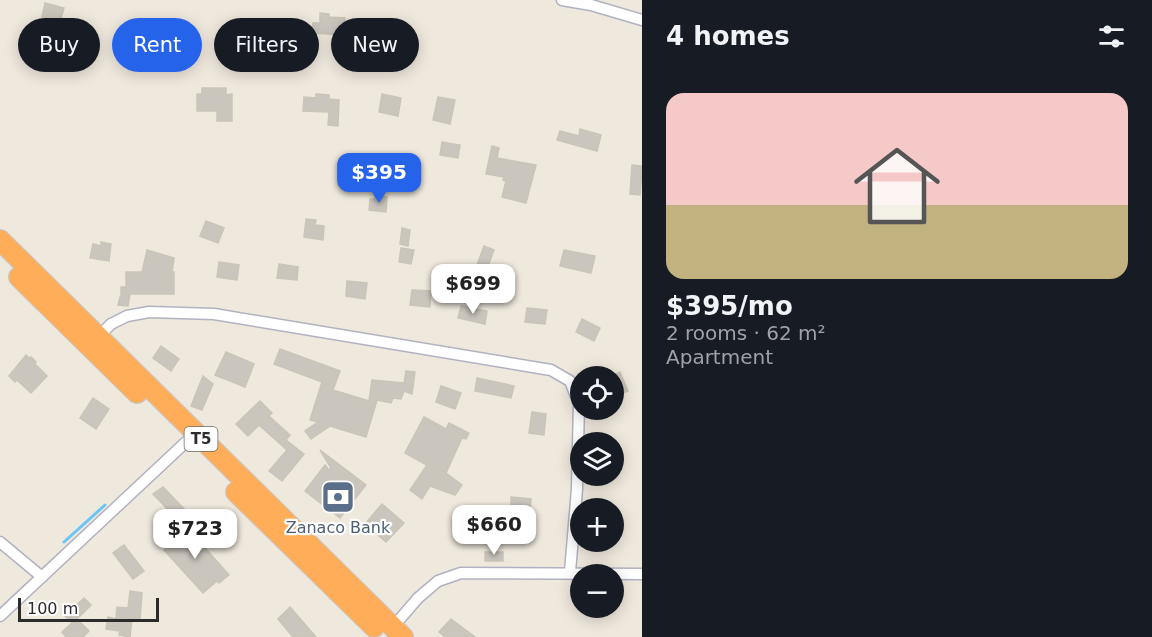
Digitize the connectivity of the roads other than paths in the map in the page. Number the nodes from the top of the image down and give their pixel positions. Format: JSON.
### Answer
{"nodes":[{"id":1,"x":562,"y":0,"type":"edge"},
{"id":2,"x":642,"y":20,"type":"edge"},
{"id":3,"x":0,"y":240,"type":"edge"},
{"id":4,"x":0,"y":258,"type":"edge"},
{"id":5,"x":99,"y":336,"type":"junction"},
{"id":6,"x":186,"y":442,"type":"junction"},
{"id":7,"x":0,"y":542,"type":"edge"},
{"id":8,"x":571,"y":564,"type":"edge"},
{"id":9,"x":570,"y":572,"type":"edge"},
{"id":10,"x":624,"y":574,"type":"edge"},
{"id":11,"x":642,"y":574,"type":"edge"},
{"id":12,"x":42,"y":577,"type":"junction"},
{"id":13,"x":0,"y":616,"type":"edge"},
{"id":14,"x":393,"y":634,"type":"edge"}],
"edges":[{"from":1,"to":2,"type":"street"},
{"from":3,"to":5,"type":"highway","number":"T5"},
{"from":4,"to":6,"type":"highway","number":"T5"},
{"from":5,"to":8,"type":"street"},
{"from":5,"to":14,"type":"highway","number":"T5"},
{"from":6,"to":12,"type":"street"},
{"from":6,"to":14,"type":"highway","number":"T5"},
{"from":7,"to":12,"type":"street"},
{"from":9,"to":14,"type":"street"},
{"from":10,"to":11,"type":"street"},
{"from":12,"to":13,"type":"street"}]}
